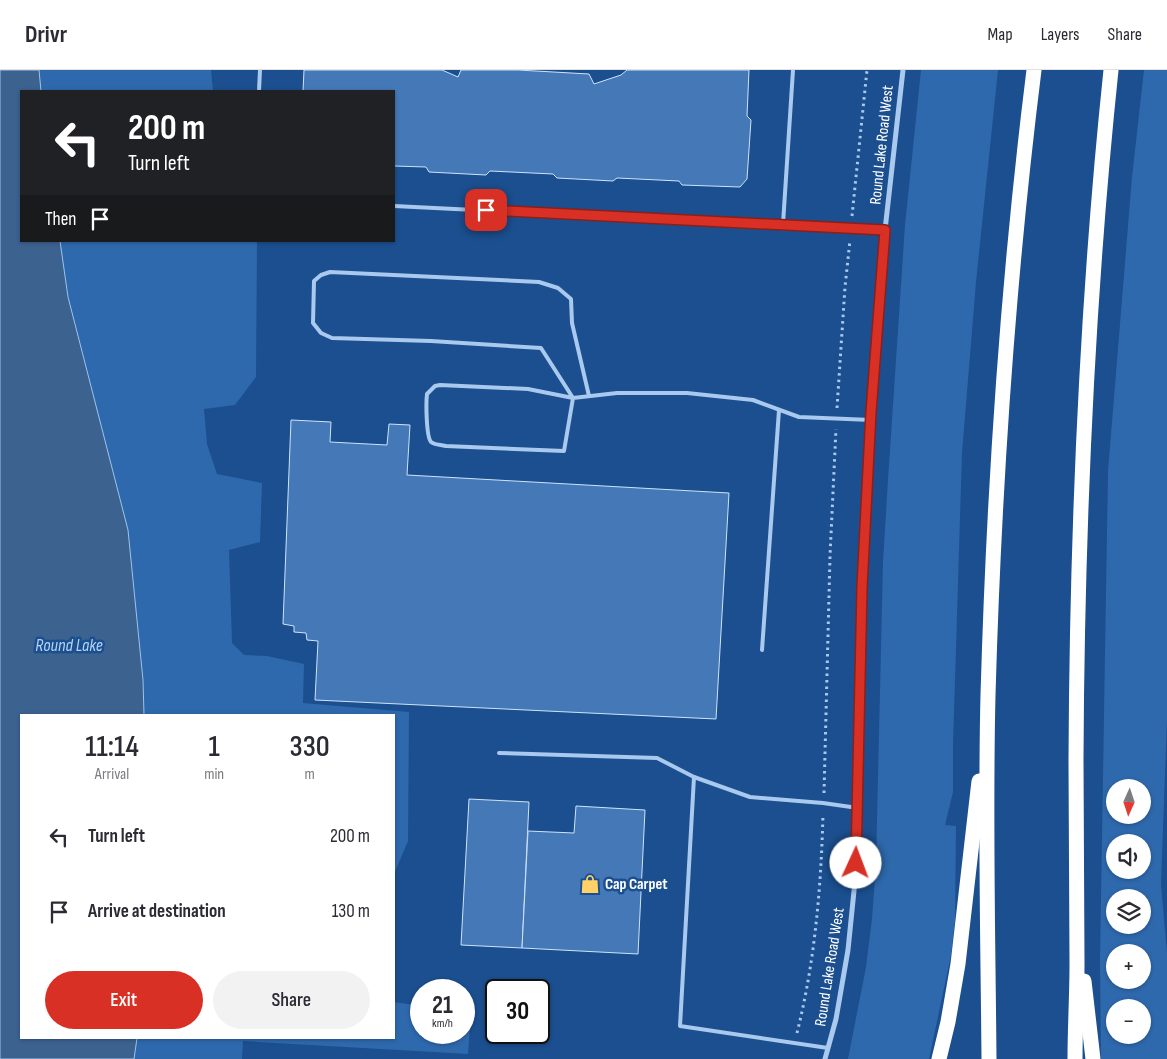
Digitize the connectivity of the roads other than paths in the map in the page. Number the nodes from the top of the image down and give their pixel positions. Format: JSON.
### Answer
{"nodes":[{"id":1,"x":260,"y":70,"type":"edge"},
{"id":2,"x":793,"y":70,"type":"edge"},
{"id":3,"x":903,"y":70,"type":"edge"},
{"id":4,"x":1034,"y":70,"type":"edge"},
{"id":5,"x":1111,"y":70,"type":"edge"},
{"id":6,"x":259,"y":90,"type":"edge"},
{"id":7,"x":395,"y":206,"type":"edge"},
{"id":8,"x":783,"y":224,"type":"junction"},
{"id":9,"x":885,"y":230,"type":"junction"},
{"id":10,"x":589,"y":396,"type":"junction"},
{"id":11,"x":573,"y":398,"type":"junction"},
{"id":12,"x":778,"y":410,"type":"junction"},
{"id":13,"x":870,"y":420,"type":"junction"},
{"id":14,"x":762,"y":650,"type":"dead end"},
{"id":15,"x":988,"y":698,"type":"junction"},
{"id":16,"x":499,"y":753,"type":"dead end"},
{"id":17,"x":694,"y":777,"type":"junction"},
{"id":18,"x":858,"y":808,"type":"junction"},
{"id":19,"x":1076,"y":914,"type":"junction"},
{"id":20,"x":828,"y":1048,"type":"junction"},
{"id":21,"x":826,"y":1059,"type":"edge"},
{"id":22,"x":939,"y":1059,"type":"edge"},
{"id":23,"x":989,"y":1059,"type":"edge"},
{"id":24,"x":1075,"y":1059,"type":"edge"},
{"id":25,"x":1093,"y":1059,"type":"edge"}],
"edges":[{"from":1,"to":6,"type":"lane"},
{"from":2,"to":8,"type":"lane"},
{"from":3,"to":9,"type":"street","name":"Round Lake Road West"},
{"from":4,"to":15,"type":"highway"},
{"from":5,"to":19,"type":"highway"},
{"from":7,"to":8,"type":"lane"},
{"from":8,"to":9,"type":"lane"},
{"from":9,"to":13,"type":"street","name":"Round Lake Road West"},
{"from":10,"to":11,"type":"lane"},
{"from":10,"to":11,"type":"lane"},
{"from":10,"to":12,"type":"lane"},
{"from":11,"to":11,"type":"lane"},
{"from":12,"to":13,"type":"lane"},
{"from":12,"to":14,"type":"lane"},
{"from":13,"to":18,"type":"street","name":"Round Lake Road West"},
{"from":15,"to":22,"type":"highway"},
{"from":15,"to":23,"type":"highway"},
{"from":16,"to":17,"type":"lane"},
{"from":17,"to":18,"type":"lane"},
{"from":17,"to":20,"type":"lane"},
{"from":18,"to":20,"type":"street","name":"Round Lake Road West"},
{"from":19,"to":24,"type":"highway"},
{"from":19,"to":25,"type":"highway"},
{"from":20,"to":21,"type":"street","name":"Round Lake Road West"}]}
